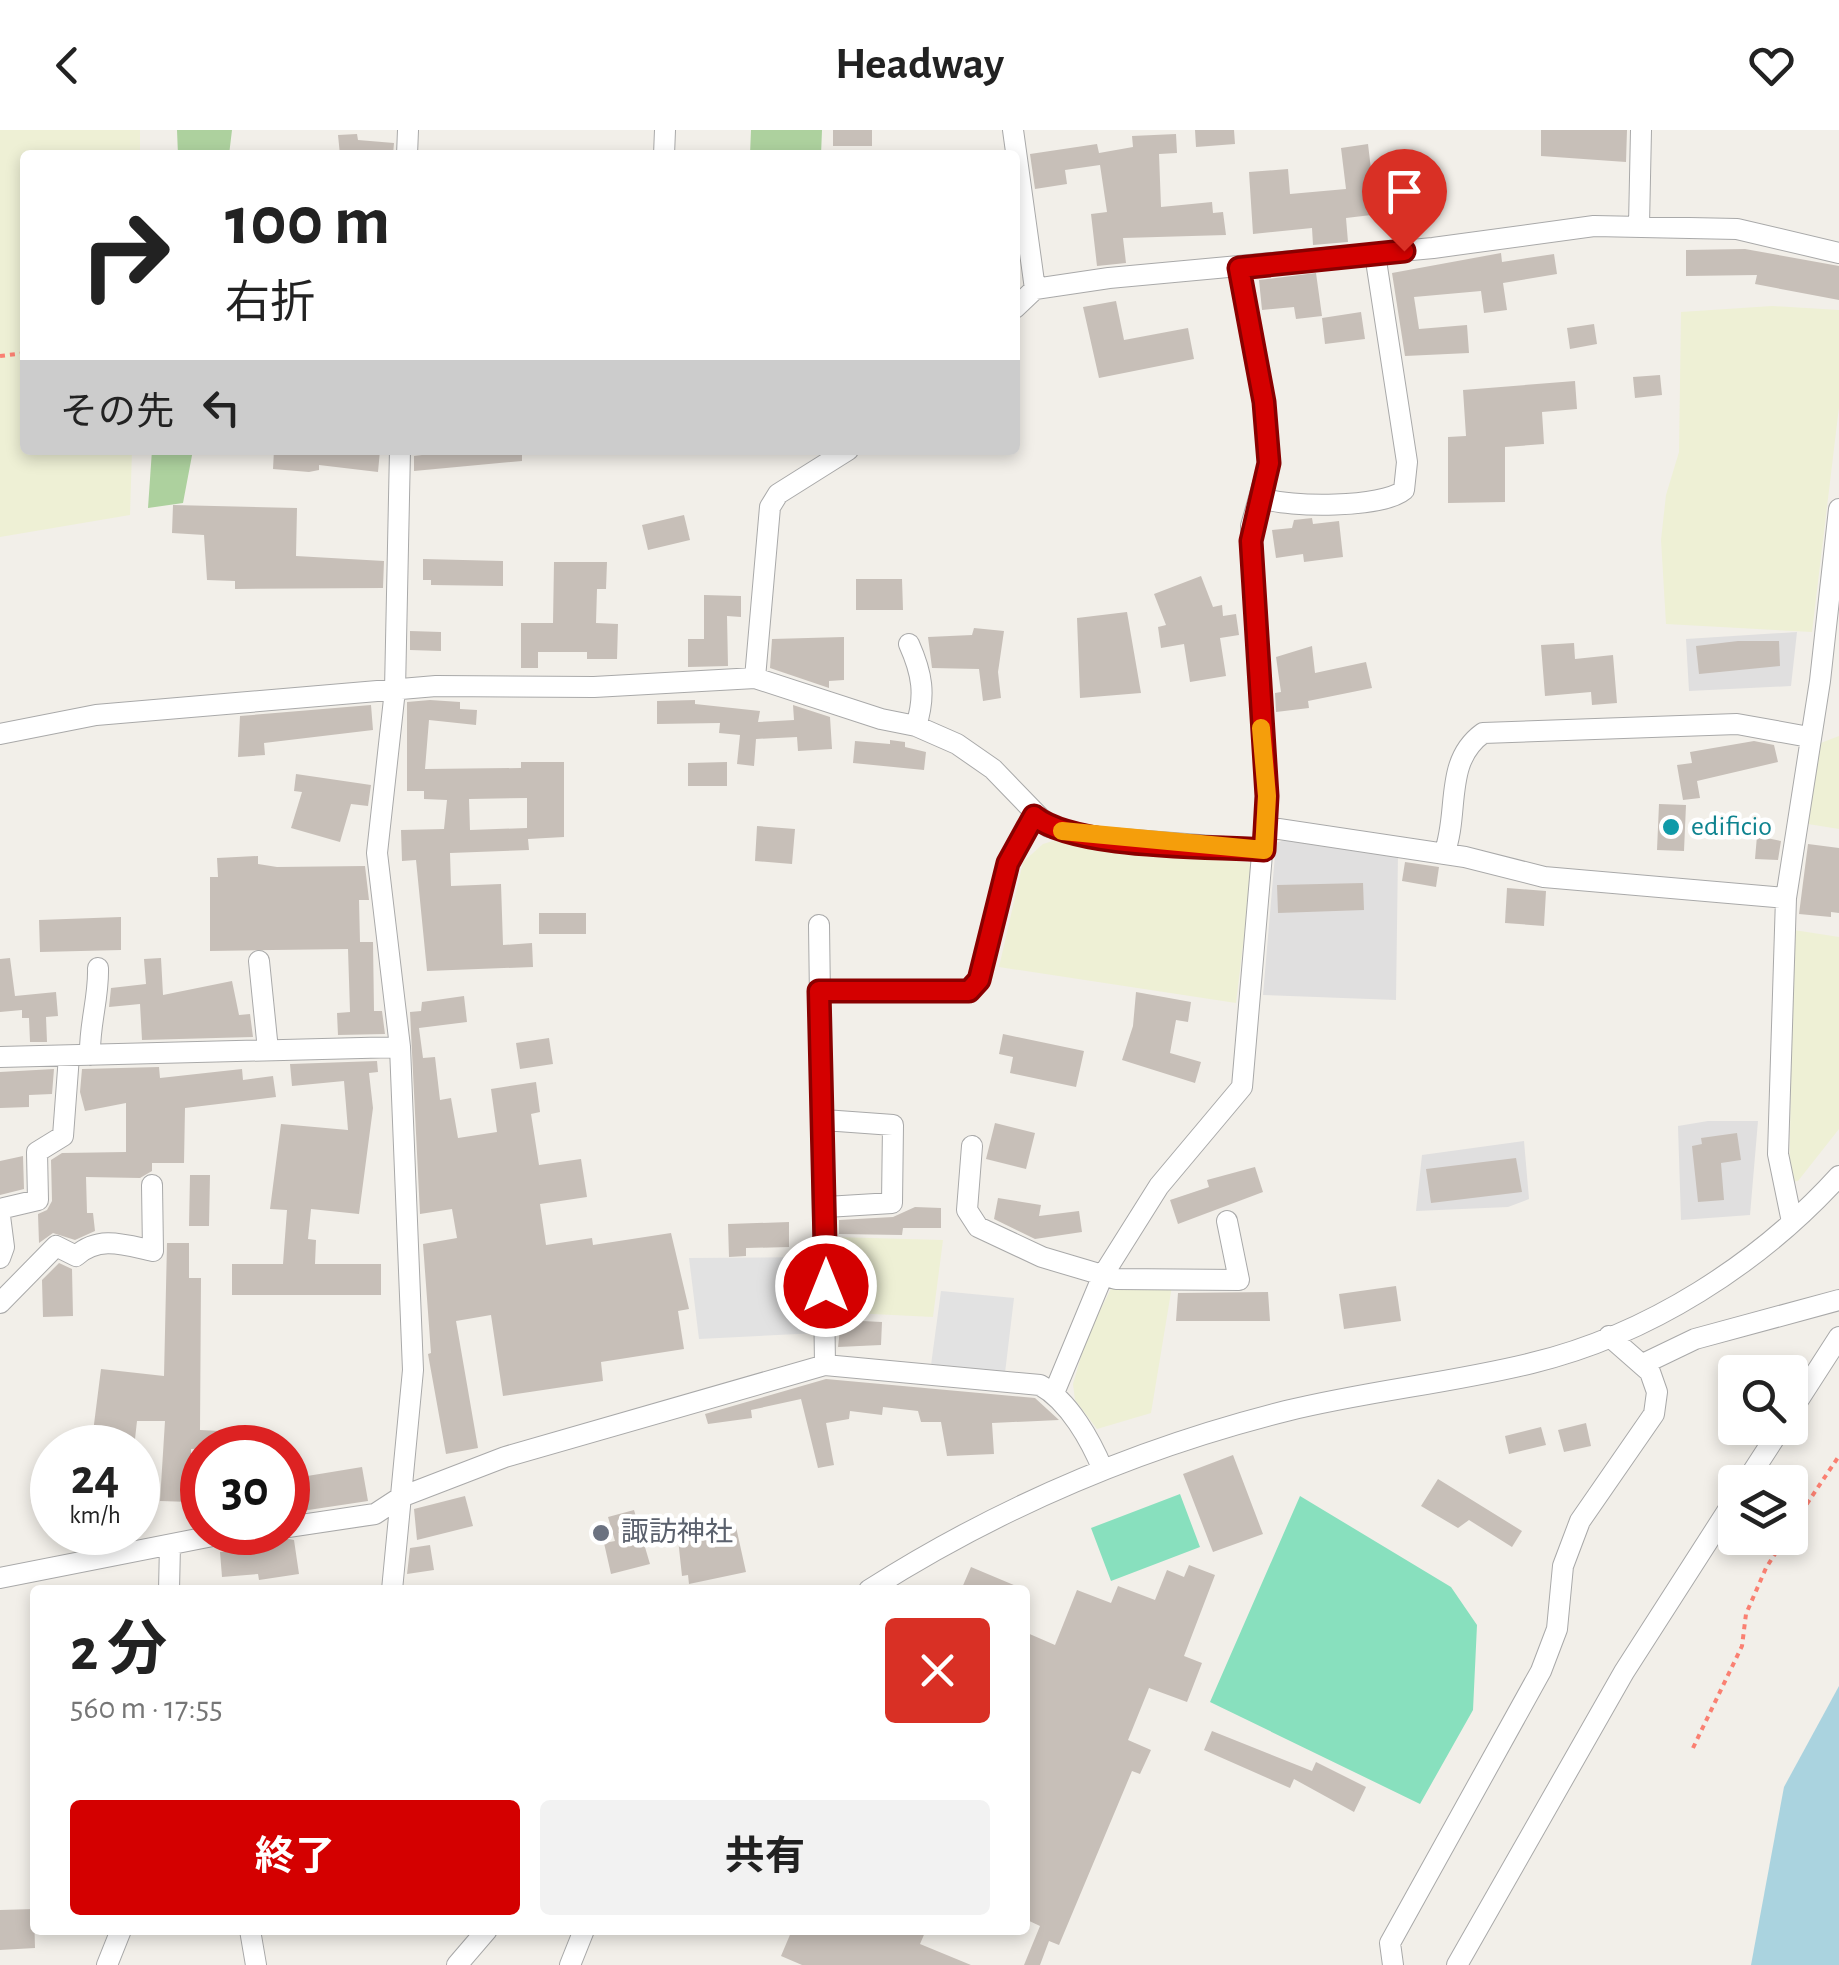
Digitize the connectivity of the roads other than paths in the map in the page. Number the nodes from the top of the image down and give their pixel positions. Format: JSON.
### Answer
{"nodes":[{"id":1,"x":1641,"y":130,"type":"edge"},
{"id":2,"x":1020,"y":185,"type":"edge"},
{"id":3,"x":1639,"y":225,"type":"junction"},
{"id":4,"x":1839,"y":253,"type":"edge"},
{"id":5,"x":1375,"y":254,"type":"junction"},
{"id":6,"x":1239,"y":268,"type":"junction"},
{"id":7,"x":1035,"y":289,"type":"junction"},
{"id":8,"x":1020,"y":303,"type":"edge"},
{"id":9,"x":400,"y":455,"type":"edge"},
{"id":10,"x":840,"y":455,"type":"edge"},
{"id":11,"x":1262,"y":498,"type":"junction"},
{"id":12,"x":1839,"y":509,"type":"edge"},
{"id":13,"x":909,"y":644,"type":"dead end"},
{"id":14,"x":755,"y":678,"type":"junction"},
{"id":15,"x":395,"y":690,"type":"junction"},
{"id":16,"x":916,"y":726,"type":"junction"},
{"id":17,"x":0,"y":734,"type":"edge"},
{"id":18,"x":1809,"y":736,"type":"junction"},
{"id":19,"x":1034,"y":816,"type":"junction"},
{"id":20,"x":1266,"y":827,"type":"junction"},
{"id":21,"x":1264,"y":850,"type":"junction"},
{"id":22,"x":1444,"y":854,"type":"junction"},
{"id":23,"x":1786,"y":898,"type":"junction"},
{"id":24,"x":819,"y":925,"type":"dead end"},
{"id":25,"x":259,"y":960,"type":"dead end"},
{"id":26,"x":98,"y":968,"type":"dead end"},
{"id":27,"x":819,"y":991,"type":"junction"},
{"id":28,"x":400,"y":1047,"type":"junction"},
{"id":29,"x":268,"y":1050,"type":"junction"},
{"id":30,"x":80,"y":1056,"type":"junction"},
{"id":31,"x":0,"y":1057,"type":"edge"},
{"id":32,"x":824,"y":1120,"type":"junction"},
{"id":33,"x":972,"y":1146,"type":"dead end"},
{"id":34,"x":1839,"y":1176,"type":"edge"},
{"id":35,"x":152,"y":1185,"type":"dead end"},
{"id":36,"x":826,"y":1207,"type":"junction"},
{"id":37,"x":0,"y":1215,"type":"edge"},
{"id":38,"x":1227,"y":1221,"type":"dead end"},
{"id":39,"x":1792,"y":1222,"type":"junction"},
{"id":40,"x":0,"y":1258,"type":"edge"},
{"id":41,"x":1104,"y":1275,"type":"junction"},
{"id":42,"x":1839,"y":1300,"type":"edge"},
{"id":43,"x":0,"y":1304,"type":"edge"},
{"id":44,"x":1609,"y":1336,"type":"junction"},
{"id":45,"x":1839,"y":1337,"type":"edge"},
{"id":46,"x":1643,"y":1364,"type":"junction"},
{"id":47,"x":826,"y":1365,"type":"junction"},
{"id":48,"x":1808,"y":1385,"type":"edge"},
{"id":49,"x":1054,"y":1392,"type":"junction"},
{"id":50,"x":1104,"y":1470,"type":"junction"},
{"id":51,"x":401,"y":1497,"type":"junction"},
{"id":52,"x":310,"y":1523,"type":"edge"},
{"id":53,"x":1718,"y":1525,"type":"edge"},
{"id":54,"x":180,"y":1543,"type":"edge"},
{"id":55,"x":170,"y":1545,"type":"junction"},
{"id":56,"x":0,"y":1578,"type":"edge"},
{"id":57,"x":169,"y":1585,"type":"edge"},
{"id":58,"x":392,"y":1585,"type":"edge"},
{"id":59,"x":878,"y":1585,"type":"edge"},
{"id":60,"x":119,"y":1935,"type":"edge"},
{"id":61,"x":251,"y":1935,"type":"edge"},
{"id":62,"x":478,"y":1935,"type":"edge"},
{"id":63,"x":582,"y":1935,"type":"edge"},
{"id":64,"x":107,"y":1965,"type":"edge"},
{"id":65,"x":256,"y":1965,"type":"edge"},
{"id":66,"x":457,"y":1965,"type":"edge"},
{"id":67,"x":570,"y":1965,"type":"edge"},
{"id":68,"x":1393,"y":1965,"type":"edge"},
{"id":69,"x":1457,"y":1965,"type":"edge"}],
"edges":[{"from":1,"to":3,"type":"street"},
{"from":2,"to":7,"type":"street"},
{"from":3,"to":4,"type":"street"},
{"from":3,"to":5,"type":"street"},
{"from":5,"to":6,"type":"street"},
{"from":5,"to":11,"type":"street"},
{"from":6,"to":7,"type":"street"},
{"from":6,"to":11,"type":"street"},
{"from":7,"to":8,"type":"street"},
{"from":9,"to":15,"type":"street"},
{"from":10,"to":14,"type":"street"},
{"from":11,"to":20,"type":"street"},
{"from":12,"to":18,"type":"street"},
{"from":13,"to":16,"type":"street"},
{"from":14,"to":15,"type":"street"},
{"from":14,"to":16,"type":"street"},
{"from":15,"to":17,"type":"street"},
{"from":15,"to":28,"type":"street"},
{"from":16,"to":19,"type":"street"},
{"from":18,"to":22,"type":"street"},
{"from":18,"to":23,"type":"street"},
{"from":19,"to":21,"type":"street"},
{"from":19,"to":27,"type":"street"},
{"from":20,"to":21,"type":"street"},
{"from":20,"to":22,"type":"street"},
{"from":21,"to":41,"type":"street"},
{"from":22,"to":23,"type":"street"},
{"from":23,"to":39,"type":"street"},
{"from":24,"to":27,"type":"street"},
{"from":25,"to":29,"type":"street"},
{"from":26,"to":30,"type":"street"},
{"from":27,"to":32,"type":"street"},
{"from":28,"to":29,"type":"street"},
{"from":28,"to":51,"type":"street"},
{"from":29,"to":30,"type":"street"},
{"from":30,"to":31,"type":"street"},
{"from":30,"to":37,"type":"street"},
{"from":32,"to":36,"type":"street"},
{"from":32,"to":36,"type":"street"},
{"from":33,"to":41,"type":"street"},
{"from":34,"to":39,"type":"street"},
{"from":35,"to":43,"type":"street"},
{"from":36,"to":47,"type":"street"},
{"from":37,"to":40,"type":"street"},
{"from":38,"to":41,"type":"street"},
{"from":39,"to":44,"type":"street"},
{"from":41,"to":49,"type":"street"},
{"from":42,"to":46,"type":"street"},
{"from":44,"to":46,"type":"street"},
{"from":44,"to":50,"type":"street"},
{"from":45,"to":48,"type":"street"},
{"from":46,"to":68,"type":"street"},
{"from":47,"to":49,"type":"street"},
{"from":47,"to":51,"type":"street"},
{"from":49,"to":50,"type":"street"},
{"from":50,"to":59,"type":"street"},
{"from":51,"to":52,"type":"street"},
{"from":51,"to":58,"type":"street"},
{"from":53,"to":69,"type":"street"},
{"from":54,"to":55,"type":"street"},
{"from":55,"to":56,"type":"street"},
{"from":55,"to":57,"type":"street"},
{"from":60,"to":64,"type":"street"},
{"from":61,"to":65,"type":"street"},
{"from":62,"to":66,"type":"street"},
{"from":63,"to":67,"type":"street"}]}
